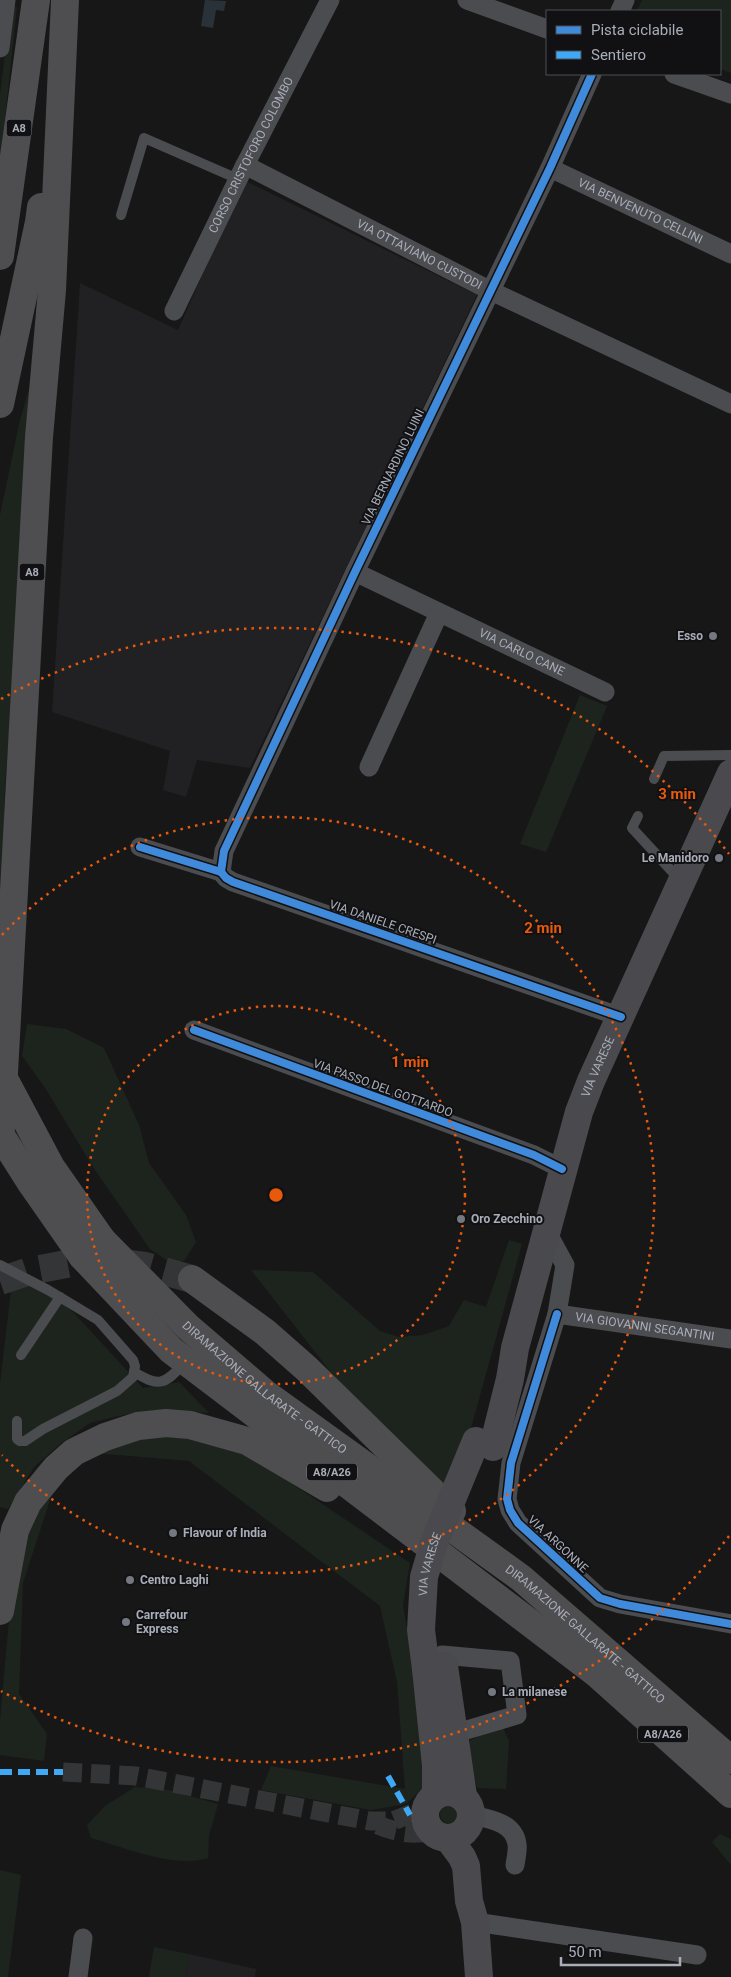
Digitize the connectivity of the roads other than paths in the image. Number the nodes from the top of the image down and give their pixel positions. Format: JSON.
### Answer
{"nodes":[{"id":1,"x":6,"y":0,"type":"edge"},
{"id":2,"x":36,"y":0,"type":"edge"},
{"id":3,"x":64,"y":0,"type":"edge"},
{"id":4,"x":467,"y":0,"type":"edge"},
{"id":5,"x":325,"y":2,"type":"edge"},
{"id":6,"x":546,"y":29,"type":"edge"},
{"id":7,"x":0,"y":48,"type":"edge"},
{"id":8,"x":592,"y":75,"type":"edge"},
{"id":9,"x":677,"y":75,"type":"edge"},
{"id":10,"x":731,"y":94,"type":"edge"},
{"id":11,"x":550,"y":168,"type":"junction"},
{"id":12,"x":242,"y":172,"type":"junction"},
{"id":13,"x":121,"y":215,"type":"dead end"},
{"id":14,"x":731,"y":254,"type":"edge"},
{"id":15,"x":0,"y":256,"type":"edge"},
{"id":16,"x":491,"y":291,"type":"junction"},
{"id":17,"x":174,"y":311,"type":"dead end"},
{"id":18,"x":0,"y":404,"type":"edge"},
{"id":19,"x":731,"y":404,"type":"edge"},
{"id":20,"x":355,"y":572,"type":"junction"},
{"id":21,"x":439,"y":613,"type":"junction"},
{"id":22,"x":605,"y":692,"type":"dead end"},
{"id":23,"x":731,"y":755,"type":"edge"},
{"id":24,"x":369,"y":767,"type":"dead end"},
{"id":25,"x":731,"y":772,"type":"edge"},
{"id":26,"x":654,"y":779,"type":"dead end"},
{"id":27,"x":638,"y":816,"type":"dead end"},
{"id":28,"x":140,"y":846,"type":"dead end"},
{"id":29,"x":221,"y":872,"type":"junction"},
{"id":30,"x":682,"y":882,"type":"junction"},
{"id":31,"x":621,"y":1017,"type":"junction"},
{"id":32,"x":194,"y":1030,"type":"dead end"},
{"id":33,"x":0,"y":1071,"type":"edge"},
{"id":34,"x":0,"y":1134,"type":"edge"},
{"id":35,"x":0,"y":1145,"type":"edge"},
{"id":36,"x":562,"y":1168,"type":"junction"},
{"id":37,"x":547,"y":1232,"type":"junction"},
{"id":38,"x":92,"y":1248,"type":"junction"},
{"id":39,"x":0,"y":1265,"type":"edge"},
{"id":40,"x":192,"y":1279,"type":"tunnel mouth"},
{"id":41,"x":60,"y":1297,"type":"junction"},
{"id":42,"x":557,"y":1314,"type":"junction"},
{"id":43,"x":731,"y":1339,"type":"edge"},
{"id":44,"x":21,"y":1355,"type":"dead end"},
{"id":45,"x":182,"y":1365,"type":"dead end"},
{"id":46,"x":134,"y":1372,"type":"junction"},
{"id":47,"x":17,"y":1420,"type":"dead end"},
{"id":48,"x":521,"y":1578,"type":"junction"},
{"id":49,"x":0,"y":1611,"type":"edge"},
{"id":50,"x":731,"y":1624,"type":"edge"},
{"id":51,"x":437,"y":1663,"type":"junction"},
{"id":52,"x":596,"y":1673,"type":"junction"},
{"id":53,"x":453,"y":1734,"type":"junction"},
{"id":54,"x":731,"y":1760,"type":"edge"},
{"id":55,"x":731,"y":1794,"type":"edge"},
{"id":56,"x":436,"y":1795,"type":"junction"},
{"id":57,"x":469,"y":1811,"type":"junction"},
{"id":58,"x":448,"y":1838,"type":"junction"},
{"id":59,"x":515,"y":1864,"type":"dead end"},
{"id":60,"x":475,"y":1922,"type":"junction"},
{"id":61,"x":83,"y":1938,"type":"dead end"},
{"id":62,"x":697,"y":1955,"type":"dead end"},
{"id":63,"x":78,"y":1977,"type":"edge"},
{"id":64,"x":479,"y":1977,"type":"edge"}],
"edges":[{"from":1,"to":7,"type":"street"},
{"from":2,"to":15,"type":"highway","number":"A8"},
{"from":3,"to":18,"type":"highway"},
{"from":3,"to":35,"type":"highway","number":"A8"},
{"from":4,"to":6,"type":"street"},
{"from":5,"to":12,"type":"street","name":"CORSO CRISTOFORO COLOMBO"},
{"from":8,"to":11,"type":"street","name":"VIA BERNARDINO LUINI"},
{"from":9,"to":10,"type":"street"},
{"from":11,"to":14,"type":"street","name":"VIA BENVENUTO CELLINI"},
{"from":11,"to":16,"type":"street","name":"VIA BERNARDINO LUINI"},
{"from":12,"to":13,"type":"lane"},
{"from":12,"to":16,"type":"street","name":"VIA OTTAVIANO CUSTODI"},
{"from":12,"to":17,"type":"street","name":"CORSO CRISTOFORO COLOMBO"},
{"from":16,"to":19,"type":"street","name":"VIA OTTAVIANO CUSTODI"},
{"from":16,"to":20,"type":"street","name":"VIA BERNARDINO LUINI"},
{"from":20,"to":21,"type":"street","name":"VIA CARLO CANE"},
{"from":20,"to":29,"type":"street","name":"VIA BERNARDINO LUINI"},
{"from":21,"to":22,"type":"street","name":"VIA CARLO CANE"},
{"from":21,"to":24,"type":"street"},
{"from":23,"to":26,"type":"lane"},
{"from":25,"to":30,"type":"main road","name":"VIA VARESE"},
{"from":27,"to":30,"type":"lane"},
{"from":28,"to":29,"type":"street","name":"VIA DANIELE CRESPI"},
{"from":29,"to":31,"type":"street","name":"VIA DANIELE CRESPI"},
{"from":30,"to":31,"type":"main road","name":"VIA VARESE"},
{"from":31,"to":36,"type":"main road","name":"VIA VARESE"},
{"from":32,"to":36,"type":"street","name":"VIA PASSO DEL GOTTARDO"},
{"from":33,"to":38,"type":"highway","name":"DIRAMAZIONE GALLARATE - GATTICO","bridge":true},
{"from":34,"to":38,"type":"highway","name":"DIRAMAZIONE GALLARATE - GATTICO","bridge":true},
{"from":36,"to":37,"type":"main road","name":"VIA VARESE"},
{"from":37,"to":42,"type":"street","name":"VIA GIOVANNI SEGANTINI"},
{"from":37,"to":51,"type":"main road","name":"VIA VARESE","bridge":true},
{"from":38,"to":48,"type":"highway","name":"DIRAMAZIONE GALLARATE - GATTICO"},
{"from":38,"to":52,"type":"highway","name":"DIRAMAZIONE GALLARATE - GATTICO","number":"A8/A26"},
{"from":39,"to":41,"type":"lane"},
{"from":40,"to":48,"type":"highway"},
{"from":41,"to":44,"type":"lane"},
{"from":41,"to":46,"type":"lane"},
{"from":42,"to":43,"type":"street","name":"VIA GIOVANNI SEGANTINI"},
{"from":42,"to":50,"type":"street","name":"VIA ARGONNE"},
{"from":45,"to":46,"type":"lane"},
{"from":46,"to":47,"type":"lane"},
{"from":48,"to":54,"type":"highway","name":"DIRAMAZIONE GALLARATE - GATTICO","number":"A8/A26"},
{"from":49,"to":52,"type":"highway"},
{"from":51,"to":53,"type":"main road","name":"VIA VARESE"},
{"from":51,"to":53,"type":"street"},
{"from":51,"to":56,"type":"main road","name":"VIA VARESE"},
{"from":52,"to":55,"type":"highway","name":"DIRAMAZIONE GALLARATE - GATTICO","number":"A8/A26"},
{"from":53,"to":57,"type":"main road","name":"VIA VARESE"},
{"from":56,"to":57,"type":"main road"},
{"from":56,"to":58,"type":"main road"},
{"from":57,"to":58,"type":"main road"},
{"from":57,"to":59,"type":"street"},
{"from":57,"to":60,"type":"main road","name":"VIA VARESE"},
{"from":58,"to":60,"type":"main road","name":"VIA VARESE"},
{"from":60,"to":62,"type":"street"},
{"from":60,"to":64,"type":"main road","name":"VIA VARESE"},
{"from":61,"to":63,"type":"street"}]}
